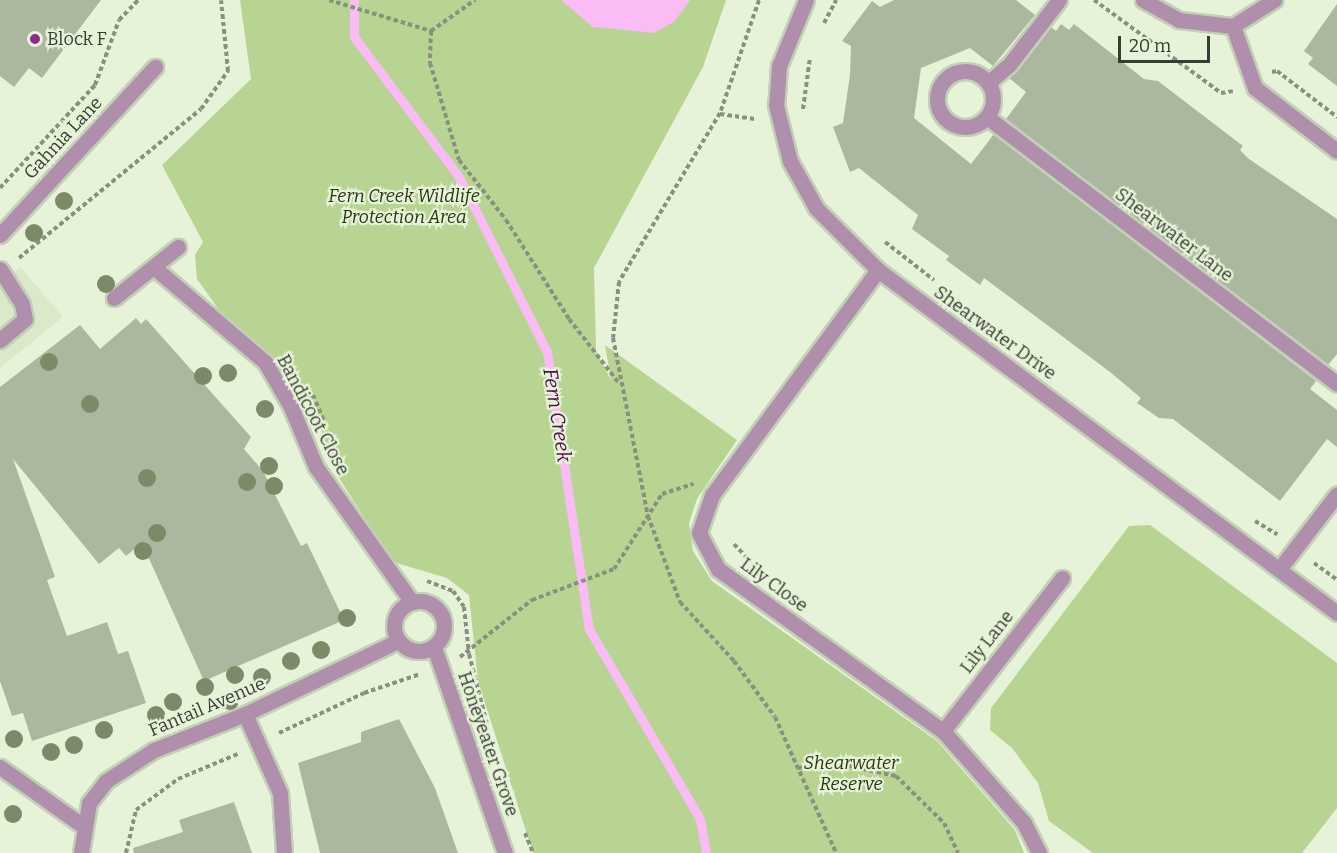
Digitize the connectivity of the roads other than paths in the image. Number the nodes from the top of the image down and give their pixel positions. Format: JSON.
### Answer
{"nodes":[{"id":1,"x":806,"y":0,"type":"edge"},
{"id":2,"x":1059,"y":0,"type":"edge"},
{"id":3,"x":1143,"y":0,"type":"edge"},
{"id":4,"x":1274,"y":0,"type":"edge"},
{"id":5,"x":1233,"y":26,"type":"junction"},
{"id":6,"x":155,"y":67,"type":"dead end"},
{"id":7,"x":988,"y":83,"type":"junction"},
{"id":8,"x":987,"y":117,"type":"junction"},
{"id":9,"x":1337,"y":151,"type":"edge"},
{"id":10,"x":0,"y":236,"type":"edge"},
{"id":11,"x":178,"y":247,"type":"dead end"},
{"id":12,"x":156,"y":269,"type":"junction"},
{"id":13,"x":1,"y":270,"type":"edge"},
{"id":14,"x":878,"y":270,"type":"junction"},
{"id":15,"x":114,"y":298,"type":"dead end"},
{"id":16,"x":0,"y":340,"type":"edge"},
{"id":17,"x":1337,"y":384,"type":"edge"},
{"id":18,"x":1337,"y":494,"type":"edge"},
{"id":19,"x":1280,"y":568,"type":"junction"},
{"id":20,"x":1062,"y":578,"type":"dead end"},
{"id":21,"x":412,"y":602,"type":"junction"},
{"id":22,"x":1337,"y":613,"type":"edge"},
{"id":23,"x":398,"y":640,"type":"junction"},
{"id":24,"x":434,"y":647,"type":"junction"},
{"id":25,"x":245,"y":714,"type":"junction"},
{"id":26,"x":943,"y":731,"type":"junction"},
{"id":27,"x":0,"y":767,"type":"edge"},
{"id":28,"x":83,"y":826,"type":"junction"},
{"id":29,"x":81,"y":853,"type":"edge"},
{"id":30,"x":284,"y":853,"type":"edge"},
{"id":31,"x":505,"y":853,"type":"edge"},
{"id":32,"x":1039,"y":853,"type":"edge"}],
"edges":[{"from":1,"to":14,"type":"street","name":"Shearwater Drive"},
{"from":2,"to":7,"type":"street"},
{"from":3,"to":5,"type":"street"},
{"from":4,"to":5,"type":"street"},
{"from":5,"to":9,"type":"street"},
{"from":6,"to":10,"type":"street","name":"Gahnia Lane"},
{"from":7,"to":8,"type":"street"},
{"from":7,"to":8,"type":"street"},
{"from":8,"to":17,"type":"street","name":"Shearwater Lane"},
{"from":11,"to":12,"type":"street"},
{"from":12,"to":15,"type":"street"},
{"from":12,"to":21,"type":"street","name":"Bandicoot Close"},
{"from":13,"to":16,"type":"street"},
{"from":14,"to":19,"type":"street","name":"Shearwater Drive"},
{"from":14,"to":26,"type":"street","name":"Lily Close"},
{"from":18,"to":19,"type":"street"},
{"from":19,"to":22,"type":"street","name":"Shearwater Drive"},
{"from":20,"to":26,"type":"street","name":"Lily Lane"},
{"from":21,"to":23,"type":"street"},
{"from":21,"to":24,"type":"street"},
{"from":23,"to":24,"type":"street"},
{"from":23,"to":25,"type":"street","name":"Fantail Avenue"},
{"from":24,"to":31,"type":"street","name":"Honeyeater Grove"},
{"from":25,"to":28,"type":"street","name":"Fantail Avenue"},
{"from":25,"to":30,"type":"street"},
{"from":26,"to":32,"type":"street","name":"Lily Close"},
{"from":27,"to":28,"type":"street"},
{"from":28,"to":29,"type":"street","name":"Fantail Avenue"}]}
